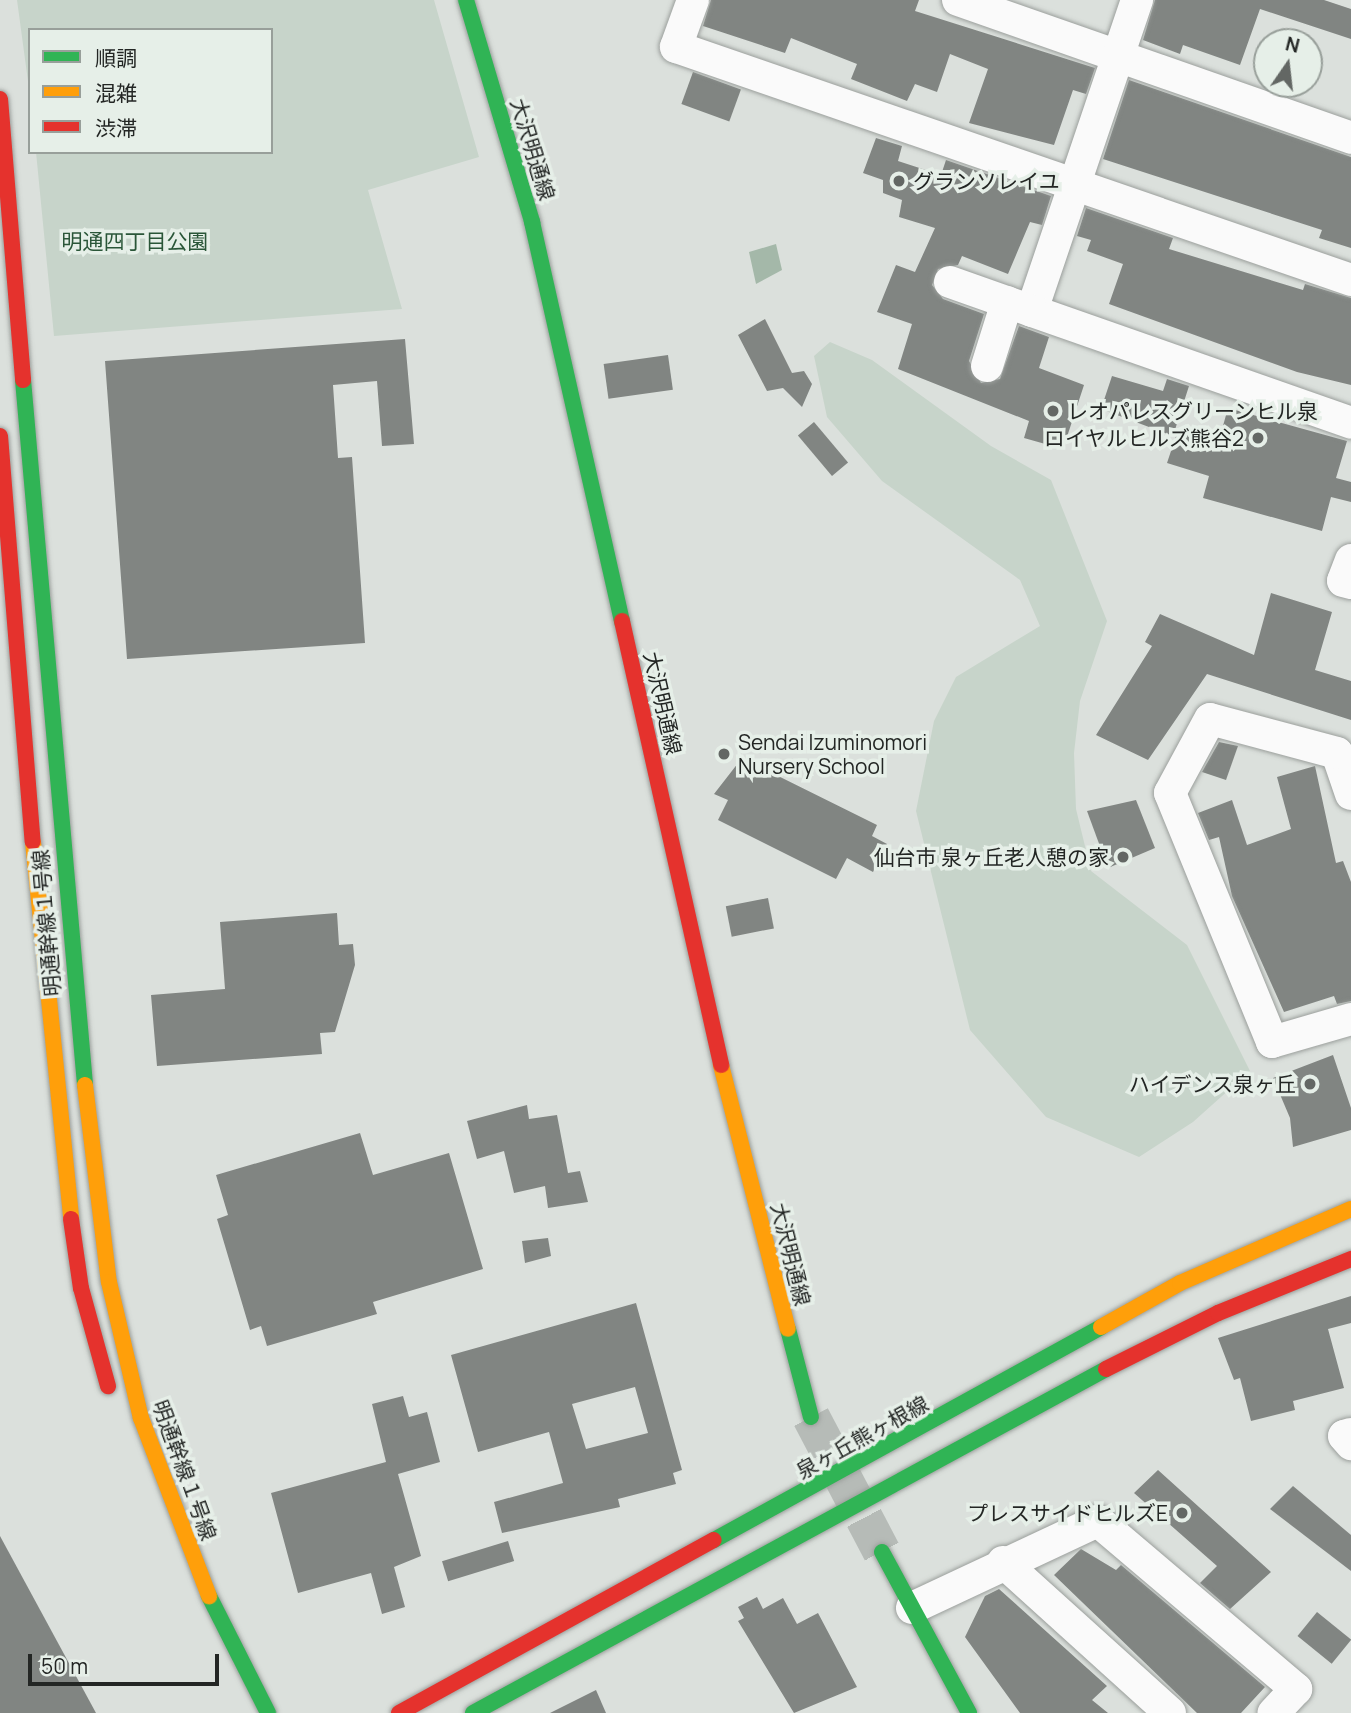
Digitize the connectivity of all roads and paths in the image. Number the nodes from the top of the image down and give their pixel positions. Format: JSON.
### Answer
{"nodes":[{"id":1,"x":466,"y":0,"type":"edge"},
{"id":2,"x":693,"y":0,"type":"edge"},
{"id":3,"x":958,"y":0,"type":"edge"},
{"id":4,"x":1137,"y":0,"type":"edge"},
{"id":5,"x":1118,"y":55,"type":"junction"},
{"id":6,"x":0,"y":99,"type":"edge"},
{"id":7,"x":1351,"y":138,"type":"edge"},
{"id":8,"x":1074,"y":183,"type":"junction"},
{"id":9,"x":1351,"y":280,"type":"edge"},
{"id":10,"x":950,"y":282,"type":"dead end"},
{"id":11,"x":1020,"y":307,"type":"junction"},
{"id":12,"x":987,"y":366,"type":"dead end"},
{"id":13,"x":1351,"y":423,"type":"edge"},
{"id":14,"x":0,"y":436,"type":"edge"},
{"id":15,"x":1351,"y":560,"type":"edge"},
{"id":16,"x":1351,"y":583,"type":"edge"},
{"id":17,"x":26,"y":749,"type":"edge"},
{"id":18,"x":1351,"y":794,"type":"edge"},
{"id":19,"x":1351,"y":1019,"type":"edge"},
{"id":20,"x":1351,"y":1209,"type":"edge"},
{"id":21,"x":1351,"y":1259,"type":"edge"},
{"id":22,"x":111,"y":1400,"type":"dead end"},
{"id":23,"x":811,"y":1417,"type":"tunnel mouth"},
{"id":24,"x":1351,"y":1434,"type":"edge"},
{"id":25,"x":1351,"y":1444,"type":"edge"},
{"id":26,"x":882,"y":1552,"type":"tunnel mouth"},
{"id":27,"x":1003,"y":1562,"type":"junction"},
{"id":28,"x":912,"y":1608,"type":"junction"},
{"id":29,"x":268,"y":1713,"type":"edge"},
{"id":30,"x":399,"y":1713,"type":"edge"},
{"id":31,"x":473,"y":1713,"type":"edge"},
{"id":32,"x":969,"y":1713,"type":"edge"},
{"id":33,"x":1170,"y":1713,"type":"edge"},
{"id":34,"x":1274,"y":1713,"type":"edge"}],
"edges":[{"from":1,"to":23,"type":"street","name":"大沢明通線"},
{"from":2,"to":8,"type":"street"},
{"from":3,"to":5,"type":"street"},
{"from":4,"to":5,"type":"street"},
{"from":5,"to":7,"type":"street"},
{"from":5,"to":8,"type":"street"},
{"from":6,"to":17,"type":"street","name":"明通幹線１号線"},
{"from":8,"to":9,"type":"street"},
{"from":8,"to":11,"type":"street"},
{"from":10,"to":11,"type":"street"},
{"from":11,"to":12,"type":"street"},
{"from":11,"to":13,"type":"street"},
{"from":14,"to":17,"type":"street"},
{"from":15,"to":16,"type":"street"},
{"from":17,"to":22,"type":"street"},
{"from":17,"to":29,"type":"street","name":"明通幹線１号線"},
{"from":18,"to":19,"type":"street"},
{"from":20,"to":30,"type":"street","name":"泉ヶ丘熊ヶ根線"},
{"from":21,"to":31,"type":"street"},
{"from":24,"to":25,"type":"street"},
{"from":26,"to":28,"type":"street"},
{"from":27,"to":28,"type":"street"},
{"from":27,"to":33,"type":"street"},
{"from":27,"to":34,"type":"street"},
{"from":28,"to":32,"type":"street"}]}
